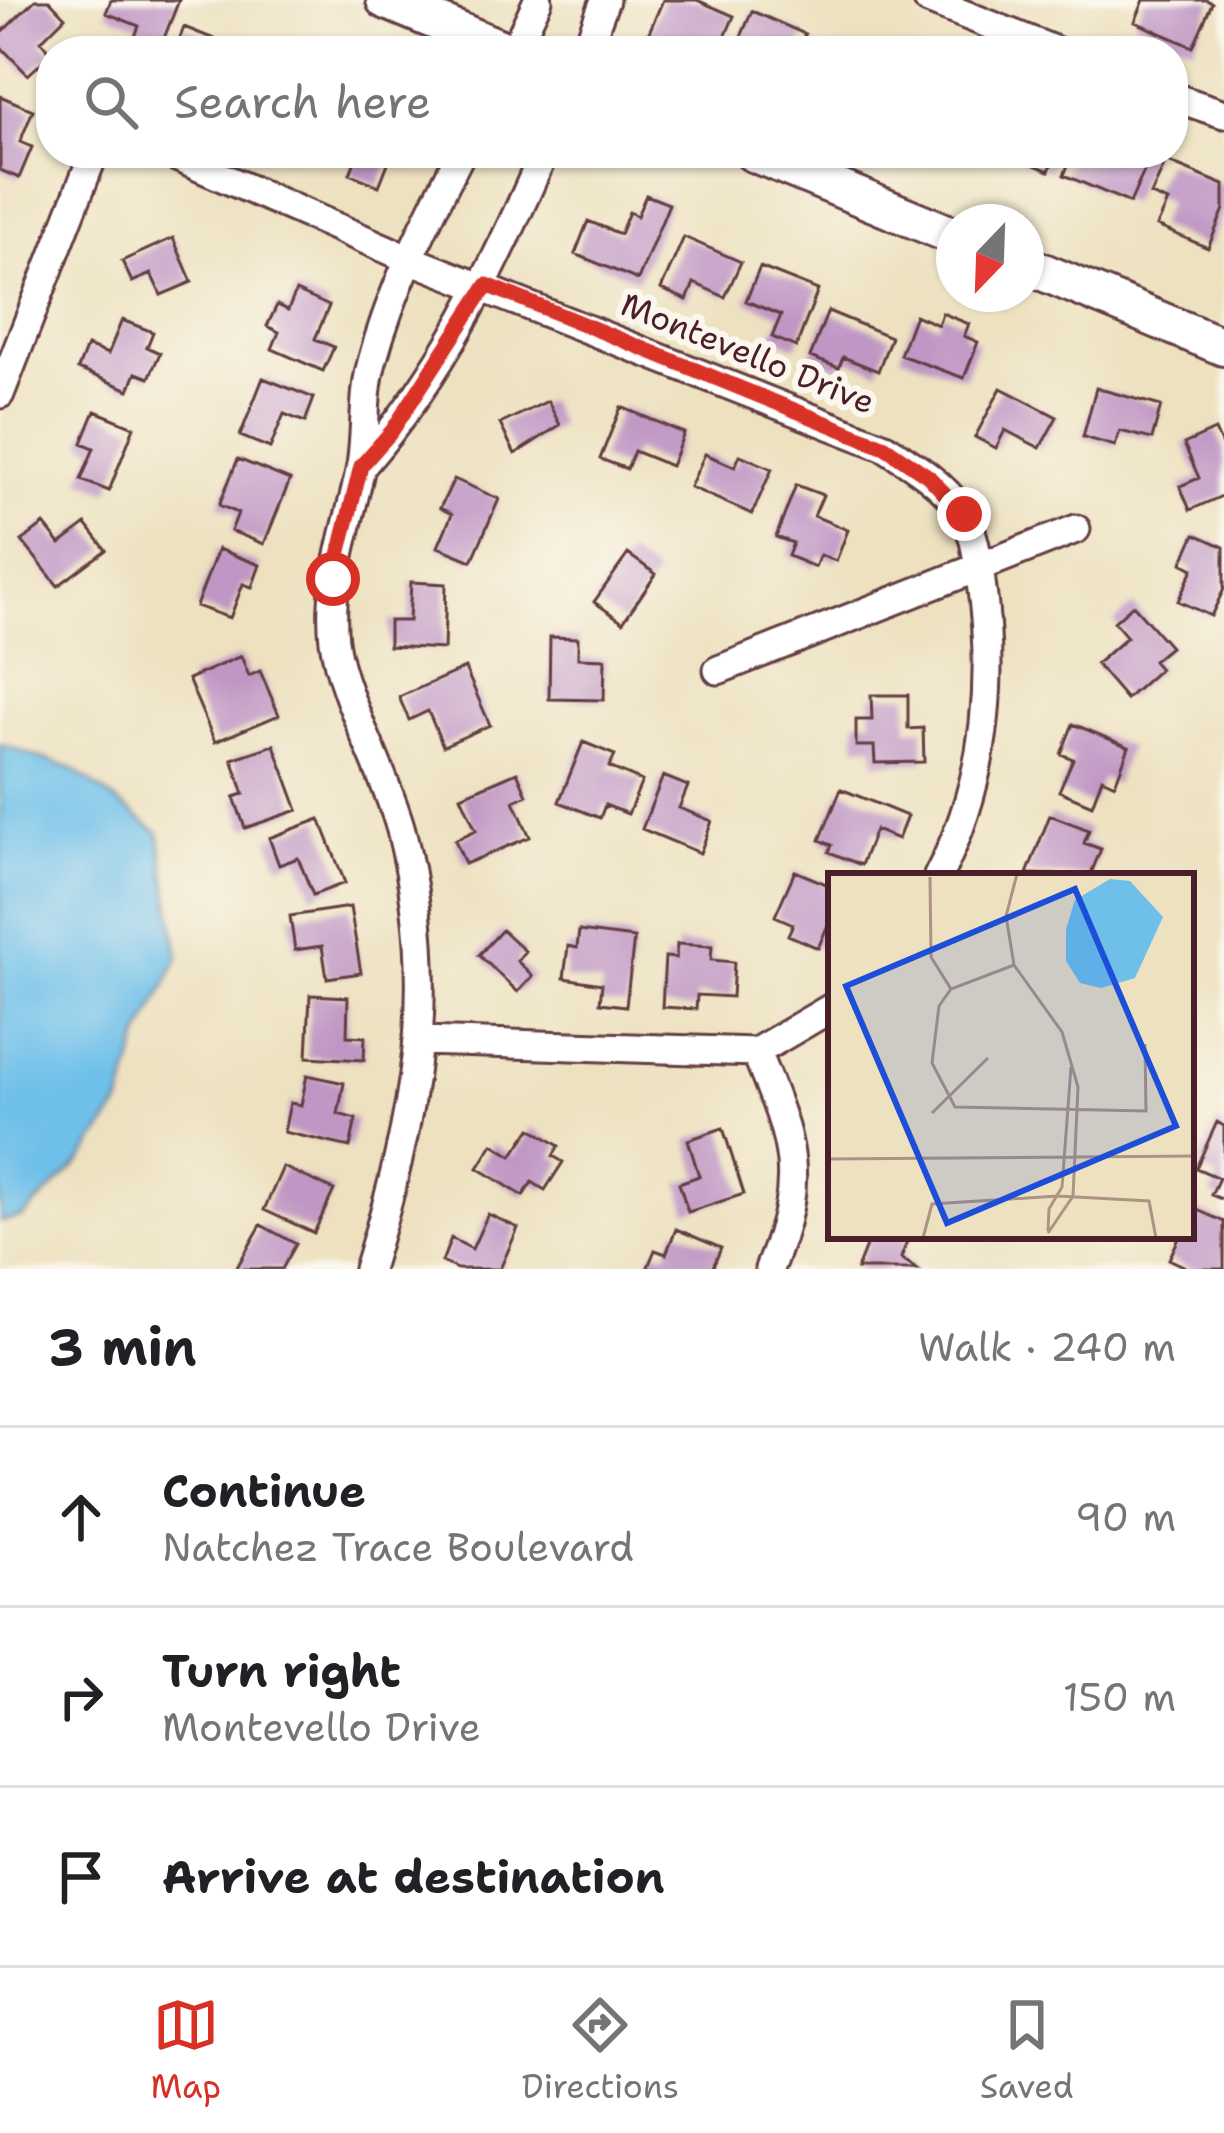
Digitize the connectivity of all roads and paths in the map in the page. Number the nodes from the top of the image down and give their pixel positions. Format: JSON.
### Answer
{"nodes":[{"id":1,"x":385,"y":0,"type":"edge"},
{"id":2,"x":538,"y":0,"type":"edge"},
{"id":3,"x":605,"y":0,"type":"edge"},
{"id":4,"x":928,"y":0,"type":"edge"},
{"id":5,"x":474,"y":36,"type":"edge"},
{"id":6,"x":519,"y":36,"type":"edge"},
{"id":7,"x":592,"y":36,"type":"edge"},
{"id":8,"x":1018,"y":36,"type":"edge"},
{"id":9,"x":1188,"y":103,"type":"edge"},
{"id":10,"x":1224,"y":114,"type":"edge"},
{"id":11,"x":88,"y":168,"type":"edge"},
{"id":12,"x":200,"y":168,"type":"edge"},
{"id":13,"x":453,"y":168,"type":"edge"},
{"id":14,"x":538,"y":168,"type":"edge"},
{"id":15,"x":789,"y":168,"type":"edge"},
{"id":16,"x":936,"y":229,"type":"edge"},
{"id":17,"x":407,"y":258,"type":"junction"},
{"id":18,"x":1044,"y":272,"type":"edge"},
{"id":19,"x":487,"y":285,"type":"junction"},
{"id":20,"x":1224,"y":347,"type":"edge"},
{"id":21,"x":0,"y":394,"type":"edge"},
{"id":22,"x":361,"y":466,"type":"junction"},
{"id":23,"x":1076,"y":529,"type":"dead end"},
{"id":24,"x":979,"y":566,"type":"junction"},
{"id":25,"x":718,"y":670,"type":"dead end"},
{"id":26,"x":940,"y":873,"type":"edge"},
{"id":27,"x":828,"y":1010,"type":"edge"},
{"id":28,"x":422,"y":1041,"type":"junction"},
{"id":29,"x":756,"y":1052,"type":"junction"},
{"id":30,"x":368,"y":1269,"type":"edge"},
{"id":31,"x":769,"y":1269,"type":"edge"}],
"edges":[{"from":1,"to":5,"type":"street"},
{"from":2,"to":6,"type":"street"},
{"from":3,"to":7,"type":"street"},
{"from":4,"to":8,"type":"street"},
{"from":9,"to":10,"type":"street"},
{"from":11,"to":21,"type":"street"},
{"from":12,"to":17,"type":"street","name":"Montevello Drive"},
{"from":13,"to":17,"type":"street"},
{"from":14,"to":19,"type":"street"},
{"from":15,"to":16,"type":"street"},
{"from":17,"to":19,"type":"street","name":"Montevello Drive"},
{"from":17,"to":22,"type":"street"},
{"from":18,"to":20,"type":"street"},
{"from":19,"to":22,"type":"street"},
{"from":19,"to":24,"type":"street","name":"Montevello Drive"},
{"from":22,"to":28,"type":"street"},
{"from":23,"to":24,"type":"street"},
{"from":24,"to":25,"type":"street"},
{"from":24,"to":26,"type":"street","name":"Montevello Drive"},
{"from":27,"to":29,"type":"street"},
{"from":28,"to":29,"type":"street"},
{"from":28,"to":30,"type":"street"},
{"from":29,"to":31,"type":"street"}]}
